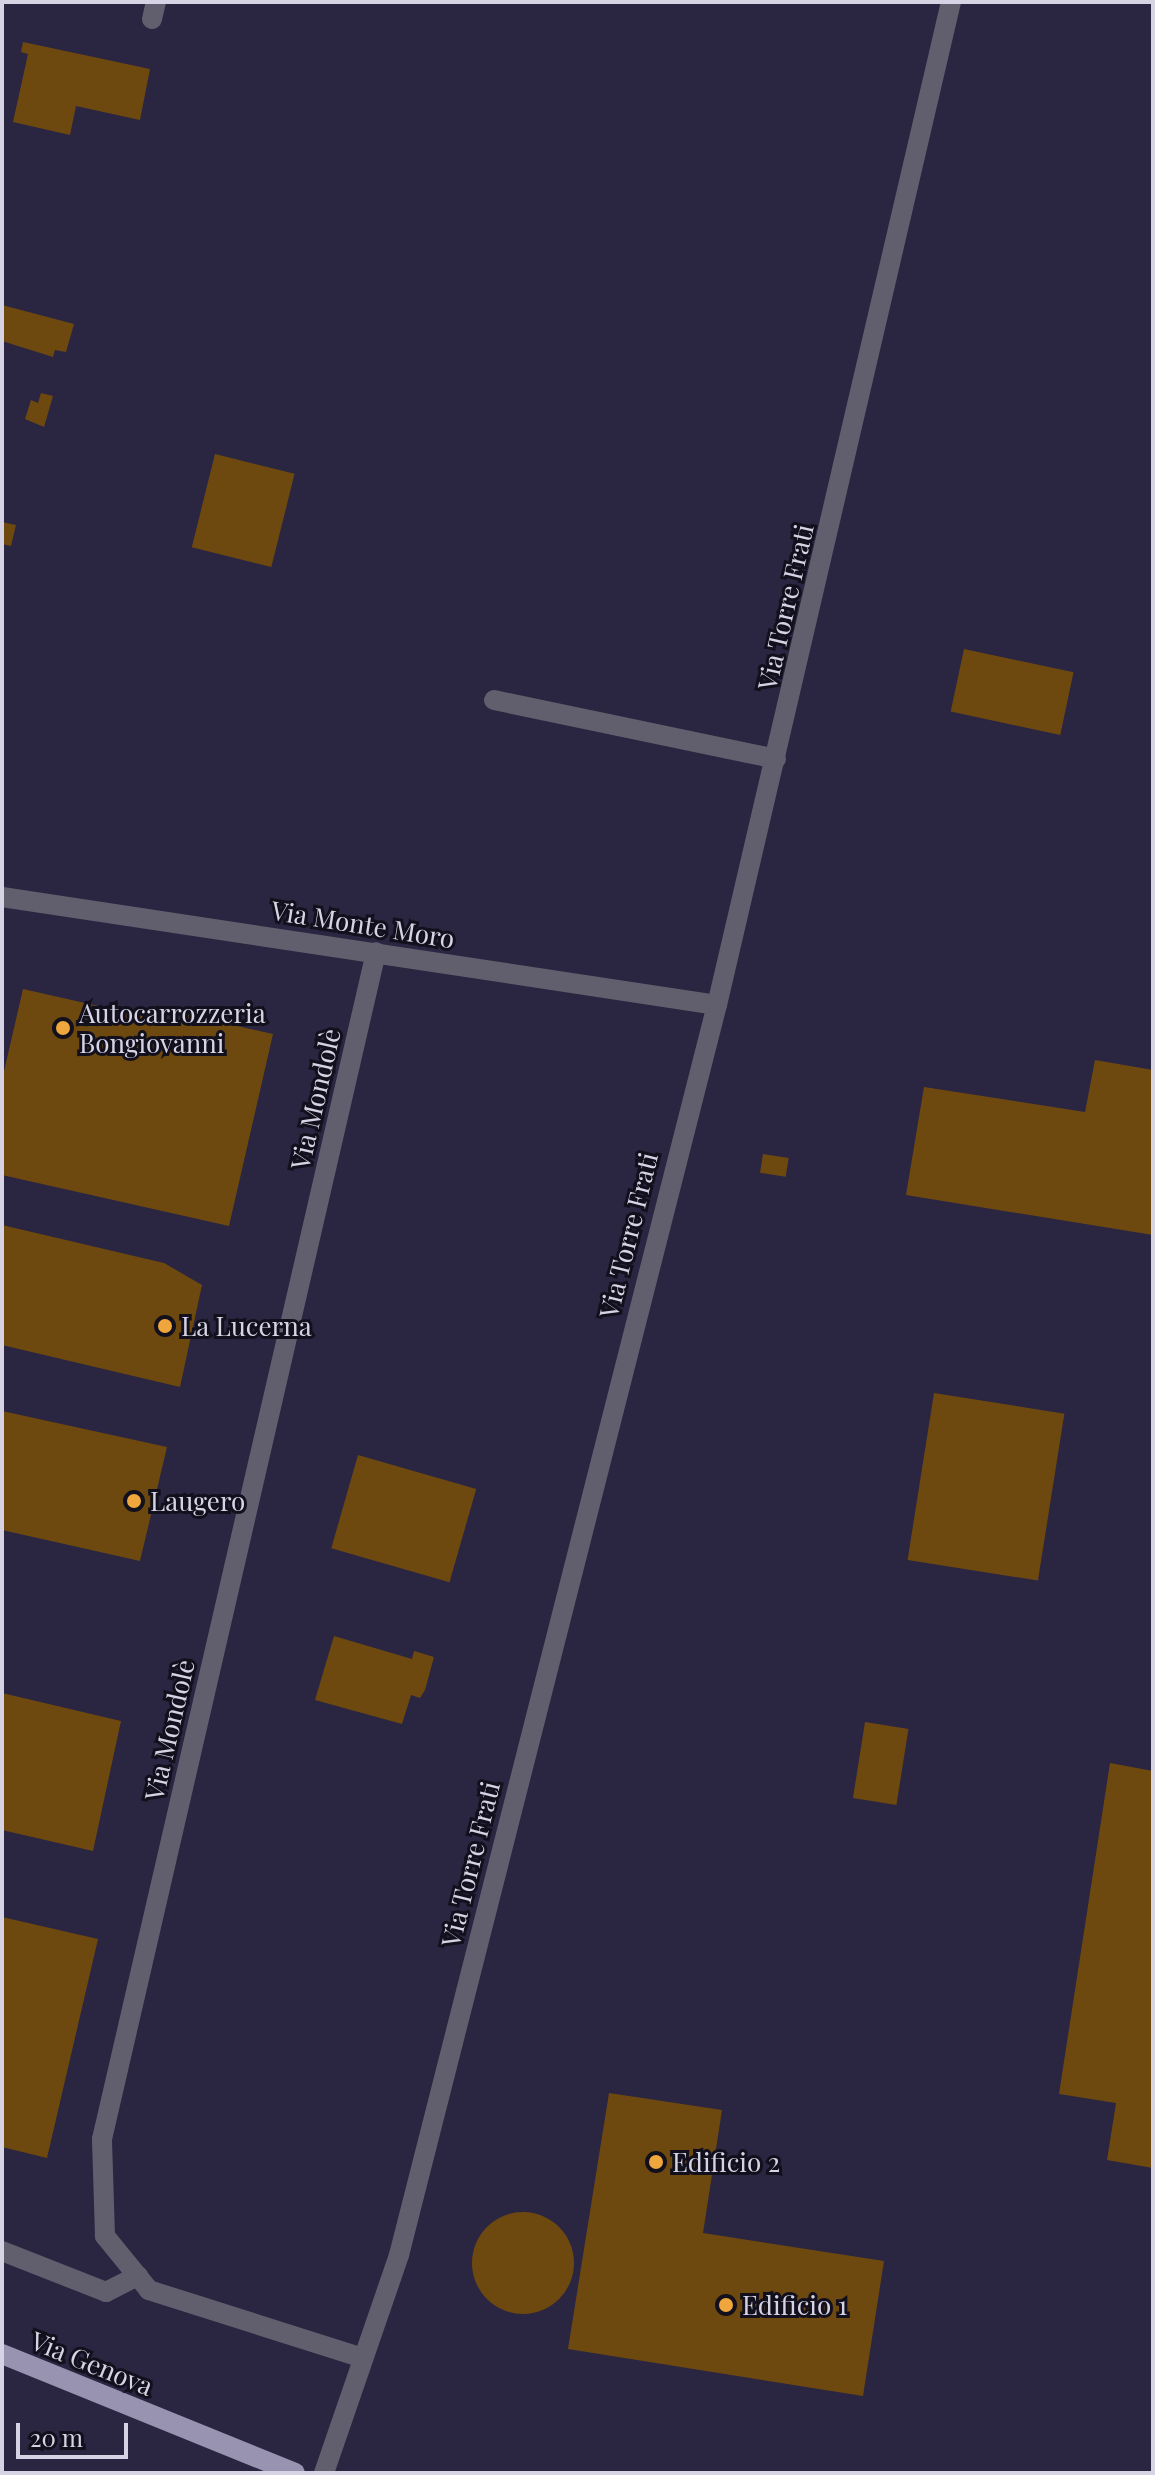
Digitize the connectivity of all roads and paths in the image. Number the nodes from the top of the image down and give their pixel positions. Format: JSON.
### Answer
{"nodes":[{"id":1,"x":951,"y":2,"type":"edge"},
{"id":2,"x":494,"y":700,"type":"dead end"},
{"id":3,"x":776,"y":759,"type":"junction"},
{"id":4,"x":2,"y":897,"type":"edge"},
{"id":5,"x":376,"y":952,"type":"junction"},
{"id":6,"x":717,"y":1005,"type":"junction"},
{"id":7,"x":2,"y":2251,"type":"edge"},
{"id":8,"x":138,"y":2276,"type":"junction"},
{"id":9,"x":2,"y":2354,"type":"edge"},
{"id":10,"x":363,"y":2358,"type":"junction"},
{"id":11,"x":295,"y":2473,"type":"edge"},
{"id":12,"x":324,"y":2473,"type":"edge"}],
"edges":[{"from":1,"to":3,"type":"street","name":"Via Torre Frati"},
{"from":2,"to":3,"type":"street"},
{"from":3,"to":6,"type":"street","name":"Via Torre Frati"},
{"from":4,"to":5,"type":"street","name":"Via Monte Moro"},
{"from":5,"to":6,"type":"street","name":"Via Monte Moro"},
{"from":5,"to":8,"type":"street","name":"Via Mondolè"},
{"from":6,"to":10,"type":"street","name":"Via Torre Frati"},
{"from":7,"to":8,"type":"street"},
{"from":8,"to":10,"type":"street","name":"Via Mondolè"},
{"from":9,"to":11,"type":"main road","name":"Via Genova"},
{"from":10,"to":12,"type":"street","name":"Via Torre Frati"}]}
